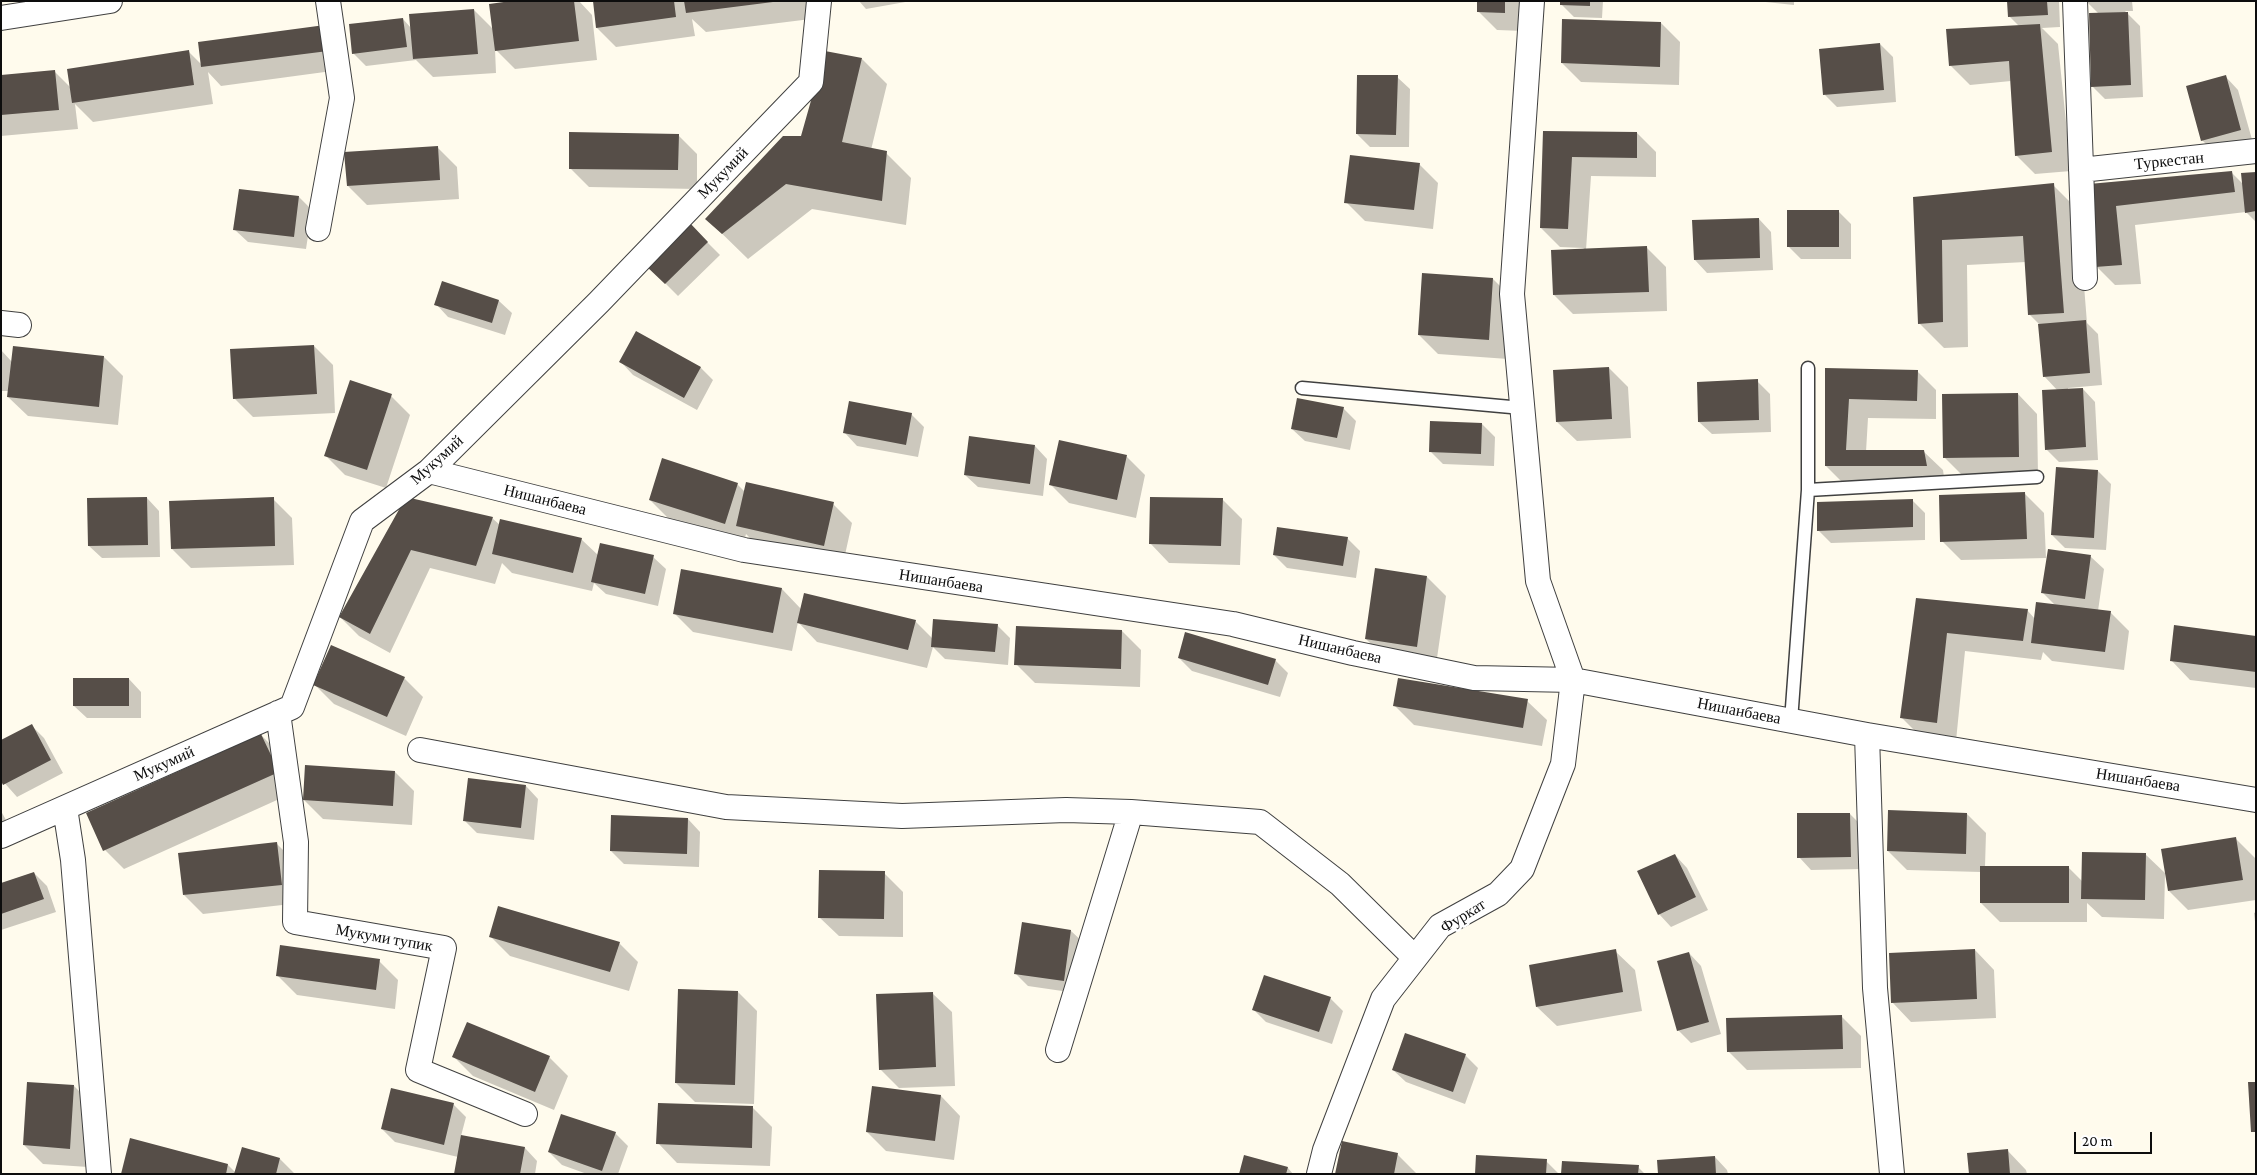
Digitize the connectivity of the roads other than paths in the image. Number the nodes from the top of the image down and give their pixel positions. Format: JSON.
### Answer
{"nodes":[{"id":1,"x":110,"y":1,"type":"edge"},
{"id":2,"x":328,"y":1,"type":"edge"},
{"id":3,"x":819,"y":1,"type":"edge"},
{"id":4,"x":1532,"y":1,"type":"edge"},
{"id":5,"x":2075,"y":1,"type":"edge"},
{"id":6,"x":61,"y":5,"type":"edge"},
{"id":7,"x":1,"y":18,"type":"edge"},
{"id":8,"x":2256,"y":152,"type":"edge"},
{"id":9,"x":2081,"y":170,"type":"junction"},
{"id":10,"x":318,"y":229,"type":"dead end"},
{"id":11,"x":2085,"y":278,"type":"dead end"},
{"id":12,"x":1808,"y":368,"type":"dead end"},
{"id":13,"x":1302,"y":388,"type":"dead end"},
{"id":14,"x":1522,"y":408,"type":"junction"},
{"id":15,"x":429,"y":471,"type":"junction"},
{"id":16,"x":2038,"y":477,"type":"dead end"},
{"id":17,"x":1808,"y":490,"type":"junction"},
{"id":18,"x":1573,"y":680,"type":"junction"},
{"id":19,"x":278,"y":713,"type":"junction"},
{"id":20,"x":1791,"y":721,"type":"junction"},
{"id":21,"x":1867,"y":735,"type":"junction"},
{"id":22,"x":420,"y":750,"type":"dead end"},
{"id":23,"x":2256,"y":800,"type":"edge"},
{"id":24,"x":66,"y":808,"type":"junction"},
{"id":25,"x":1131,"y":812,"type":"junction"},
{"id":26,"x":1,"y":836,"type":"edge"},
{"id":27,"x":1415,"y":958,"type":"junction"},
{"id":28,"x":1058,"y":1050,"type":"dead end"},
{"id":29,"x":524,"y":1114,"type":"dead end"},
{"id":30,"x":99,"y":1174,"type":"edge"},
{"id":31,"x":1319,"y":1174,"type":"edge"},
{"id":32,"x":1892,"y":1174,"type":"edge"}],
"edges":[{"from":1,"to":6,"type":"street"},
{"from":2,"to":10,"type":"street"},
{"from":3,"to":15,"type":"street","name":"Мукумий"},
{"from":4,"to":14,"type":"street"},
{"from":5,"to":9,"type":"street"},
{"from":6,"to":7,"type":"street"},
{"from":8,"to":9,"type":"street","name":"Туркестан"},
{"from":9,"to":11,"type":"street"},
{"from":12,"to":17,"type":"lane"},
{"from":13,"to":14,"type":"lane"},
{"from":14,"to":18,"type":"street"},
{"from":15,"to":18,"type":"street","name":"Нишанбаева"},
{"from":15,"to":19,"type":"street","name":"Мукумий"},
{"from":16,"to":17,"type":"lane"},
{"from":17,"to":20,"type":"lane"},
{"from":18,"to":20,"type":"street","name":"Нишанбаева"},
{"from":18,"to":27,"type":"street","name":"Фуркат"},
{"from":19,"to":24,"type":"street","name":"Мукумий"},
{"from":19,"to":29,"type":"street","name":"Мукуми тупик"},
{"from":20,"to":21,"type":"street","name":"Нишанбаева"},
{"from":21,"to":23,"type":"street","name":"Нишанбаева"},
{"from":21,"to":32,"type":"street"},
{"from":22,"to":25,"type":"street"},
{"from":24,"to":26,"type":"street","name":"Мукумий"},
{"from":24,"to":30,"type":"street"},
{"from":25,"to":27,"type":"street"},
{"from":25,"to":28,"type":"street"},
{"from":27,"to":31,"type":"street","name":"Фуркат"}]}
